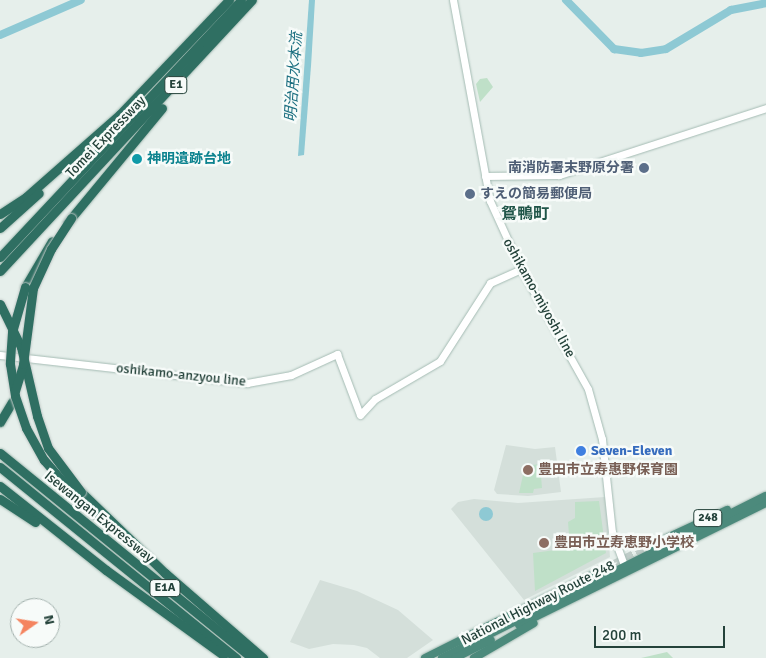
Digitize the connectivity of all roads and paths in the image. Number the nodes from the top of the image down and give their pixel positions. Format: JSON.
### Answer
{"nodes":[{"id":1,"x":229,"y":0,"type":"edge"},
{"id":2,"x":241,"y":0,"type":"edge"},
{"id":3,"x":452,"y":0,"type":"edge"},
{"id":4,"x":251,"y":1,"type":"edge"},
{"id":5,"x":766,"y":108,"type":"edge"},
{"id":6,"x":120,"y":114,"type":"junction"},
{"id":7,"x":95,"y":162,"type":"junction"},
{"id":8,"x":485,"y":176,"type":"junction"},
{"id":9,"x":57,"y":202,"type":"junction"},
{"id":10,"x":0,"y":214,"type":"edge"},
{"id":11,"x":71,"y":218,"type":"junction"},
{"id":12,"x":0,"y":228,"type":"edge"},
{"id":13,"x":0,"y":257,"type":"edge"},
{"id":14,"x":521,"y":269,"type":"junction"},
{"id":15,"x":0,"y":270,"type":"edge"},
{"id":16,"x":0,"y":304,"type":"edge"},
{"id":17,"x":0,"y":355,"type":"edge"},
{"id":18,"x":0,"y":422,"type":"edge"},
{"id":19,"x":0,"y":453,"type":"edge"},
{"id":20,"x":0,"y":467,"type":"edge"},
{"id":21,"x":0,"y":486,"type":"edge"},
{"id":22,"x":766,"y":492,"type":"edge"},
{"id":23,"x":766,"y":496,"type":"edge"},
{"id":24,"x":0,"y":499,"type":"edge"},
{"id":25,"x":766,"y":503,"type":"edge"},
{"id":26,"x":652,"y":545,"type":"tunnel mouth"},
{"id":27,"x":624,"y":565,"type":"junction"},
{"id":28,"x":604,"y":569,"type":"tunnel mouth"},
{"id":29,"x":106,"y":570,"type":"junction"},
{"id":30,"x":165,"y":573,"type":"junction"},
{"id":31,"x":526,"y":619,"type":"junction"},
{"id":32,"x":228,"y":658,"type":"edge"},
{"id":33,"x":236,"y":658,"type":"edge"},
{"id":34,"x":252,"y":658,"type":"edge"},
{"id":35,"x":263,"y":658,"type":"edge"},
{"id":36,"x":425,"y":658,"type":"edge"},
{"id":37,"x":442,"y":658,"type":"edge"},
{"id":38,"x":455,"y":658,"type":"edge"},
{"id":39,"x":474,"y":658,"type":"edge"}],
"edges":[{"from":1,"to":6,"type":"highway"},
{"from":2,"to":7,"type":"highway","name":"Tomei Expressway","number":"E1"},
{"from":3,"to":8,"type":"main road","name":"oshikamo-miyoshi line"},
{"from":4,"to":7,"type":"highway","name":"Tomei Expressway","number":"E1"},
{"from":4,"to":11,"type":"highway"},
{"from":5,"to":8,"type":"main road"},
{"from":6,"to":10,"type":"highway"},
{"from":6,"to":12,"type":"highway"},
{"from":7,"to":9,"type":"highway","name":"Tomei Expressway","number":"E1"},
{"from":8,"to":14,"type":"main road","name":"oshikamo-miyoshi line"},
{"from":9,"to":13,"type":"highway","name":"Tomei Expressway","number":"E1"},
{"from":9,"to":15,"type":"highway","name":"Tomei Expressway","number":"E1"},
{"from":11,"to":18,"type":"highway","bridge":true},
{"from":11,"to":30,"type":"highway","bridge":true},
{"from":14,"to":17,"type":"main road","name":"oshikamo-anzyou line"},
{"from":14,"to":27,"type":"main road","name":"oshikamo-miyoshi line"},
{"from":16,"to":30,"type":"highway","bridge":true},
{"from":19,"to":34,"type":"highway","name":"Isewangan Expressway","number":"E1A"},
{"from":20,"to":33,"type":"highway","name":"Isewangan Expressway","number":"E1A"},
{"from":21,"to":29,"type":"highway"},
{"from":22,"to":26,"type":"highway","number":"248"},
{"from":23,"to":27,"type":"highway","name":"National Highway Route 248","number":"248"},
{"from":24,"to":29,"type":"highway"},
{"from":25,"to":31,"type":"highway","name":"National Highway Route 248","number":"248"},
{"from":27,"to":31,"type":"highway","name":"National Highway Route 248","number":"248"},
{"from":28,"to":31,"type":"highway","number":"248"},
{"from":29,"to":32,"type":"highway"},
{"from":30,"to":35,"type":"highway"},
{"from":31,"to":36,"type":"highway","number":"248"},
{"from":31,"to":37,"type":"highway","name":"National Highway Route 248","number":"248"},
{"from":31,"to":38,"type":"highway","name":"National Highway Route 248","number":"248"},
{"from":31,"to":39,"type":"highway","number":"248"}]}
